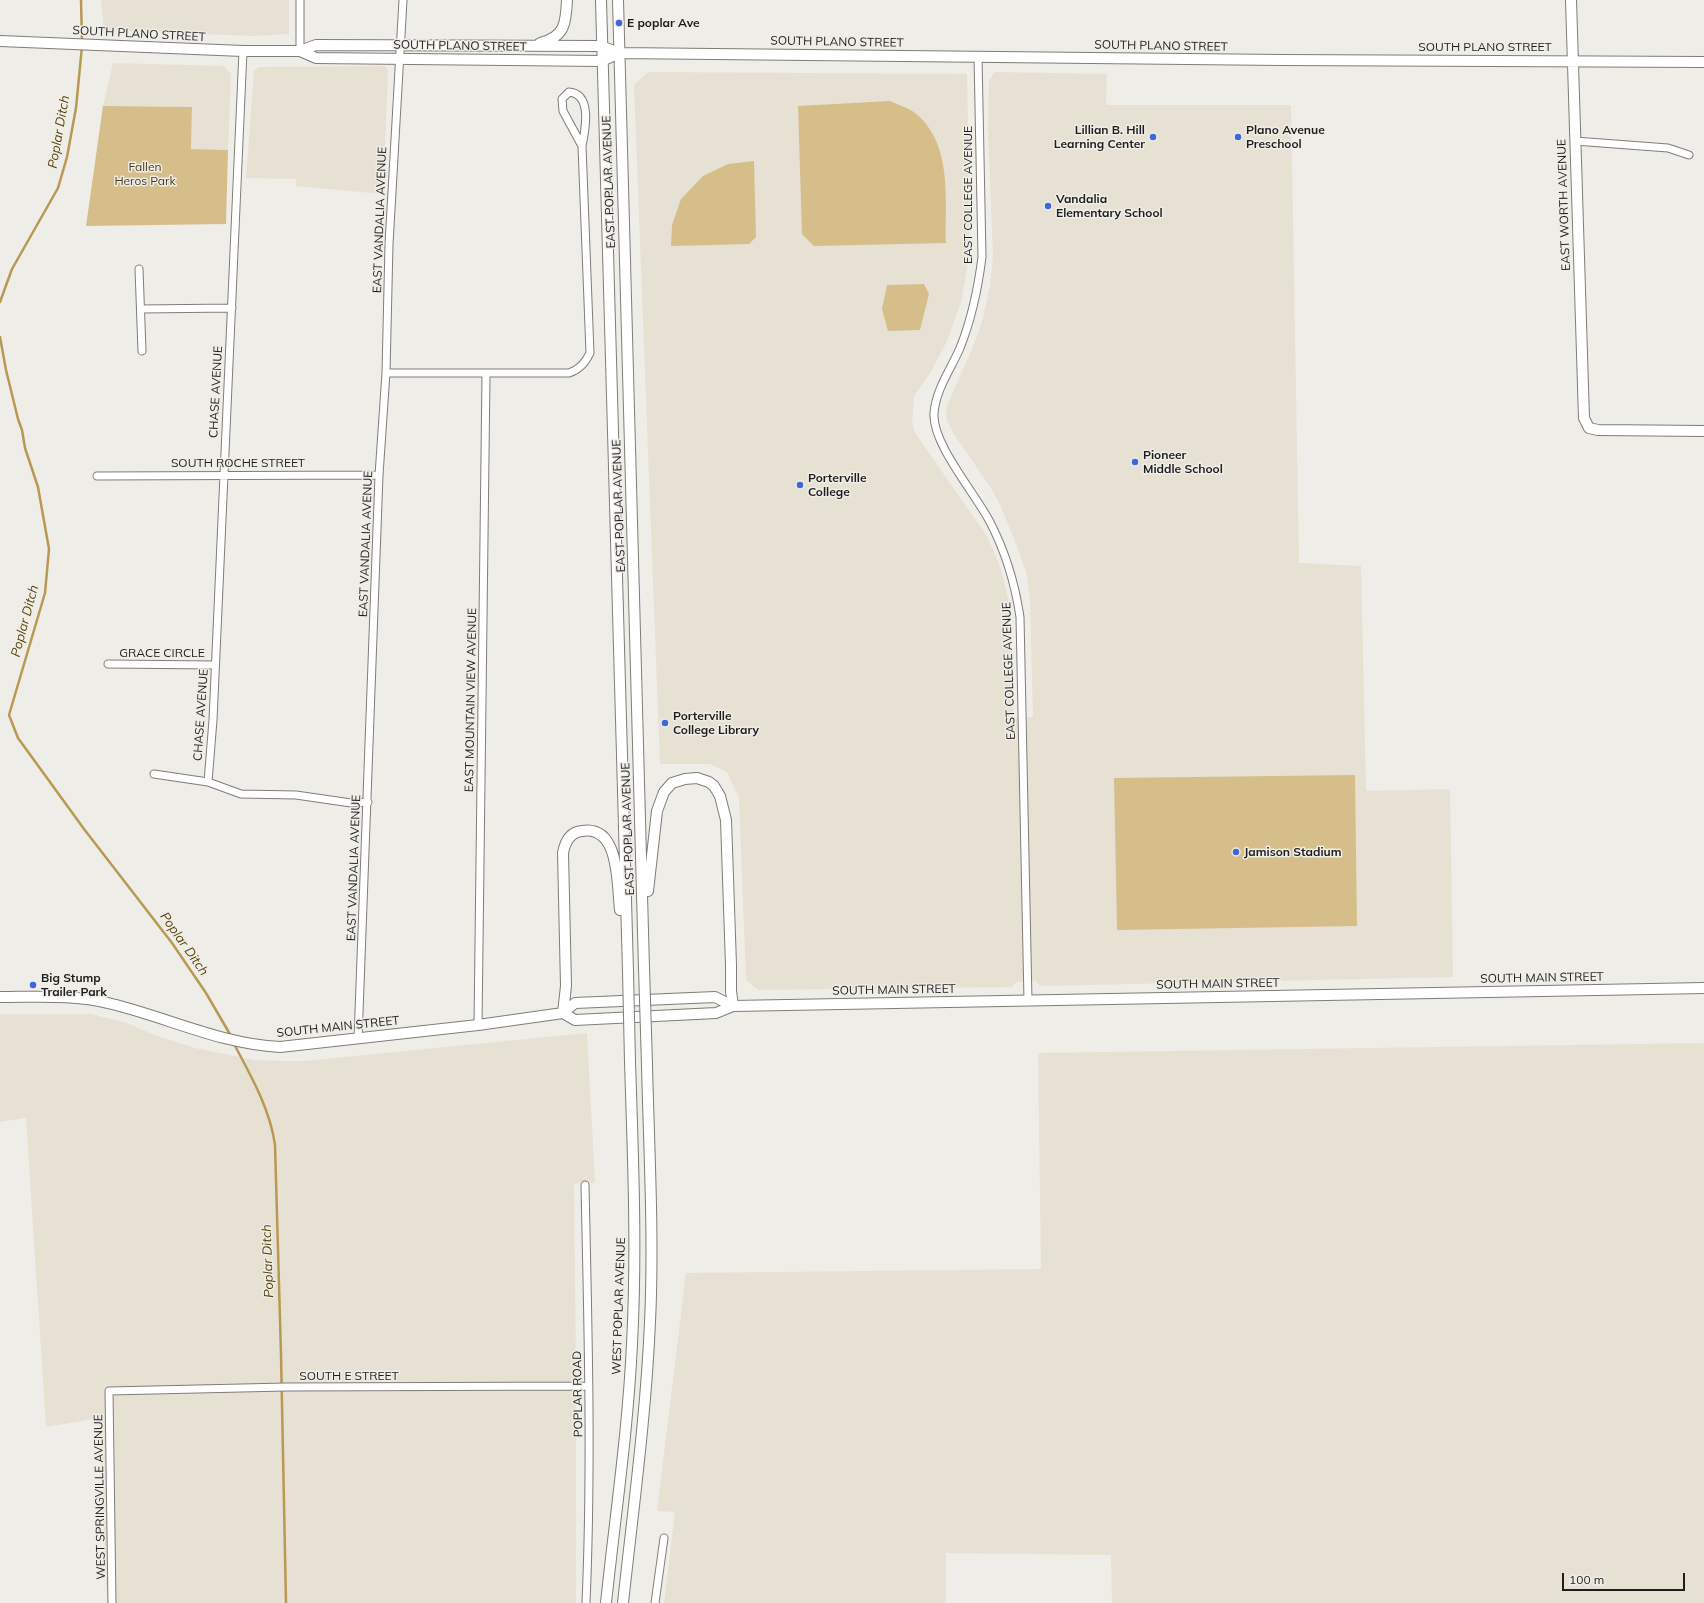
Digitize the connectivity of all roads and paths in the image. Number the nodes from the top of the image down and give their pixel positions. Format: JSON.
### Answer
{"nodes":[{"id":1,"x":300,"y":0,"type":"edge"},
{"id":2,"x":403,"y":0,"type":"edge"},
{"id":3,"x":567,"y":0,"type":"edge"},
{"id":4,"x":601,"y":0,"type":"edge"},
{"id":5,"x":618,"y":0,"type":"edge"},
{"id":6,"x":1571,"y":0,"type":"edge"},
{"id":7,"x":0,"y":41,"type":"edge"},
{"id":8,"x":524,"y":46,"type":"junction"},
{"id":9,"x":602,"y":46,"type":"junction"},
{"id":10,"x":243,"y":51,"type":"junction"},
{"id":11,"x":300,"y":51,"type":"junction"},
{"id":12,"x":399,"y":51,"type":"junction"},
{"id":13,"x":619,"y":53,"type":"junction"},
{"id":14,"x":978,"y":56,"type":"junction"},
{"id":15,"x":1572,"y":60,"type":"junction"},
{"id":16,"x":602,"y":61,"type":"junction"},
{"id":17,"x":1704,"y":62,"type":"edge"},
{"id":18,"x":1575,"y":141,"type":"junction"},
{"id":19,"x":582,"y":146,"type":"junction"},
{"id":20,"x":1688,"y":155,"type":"dead end"},
{"id":21,"x":139,"y":269,"type":"dead end"},
{"id":22,"x":232,"y":308,"type":"junction"},
{"id":23,"x":141,"y":309,"type":"junction"},
{"id":24,"x":142,"y":351,"type":"dead end"},
{"id":25,"x":386,"y":374,"type":"junction"},
{"id":26,"x":486,"y":374,"type":"junction"},
{"id":27,"x":1704,"y":431,"type":"edge"},
{"id":28,"x":379,"y":475,"type":"junction"},
{"id":29,"x":97,"y":476,"type":"dead end"},
{"id":30,"x":223,"y":477,"type":"junction"},
{"id":31,"x":108,"y":664,"type":"dead end"},
{"id":32,"x":215,"y":665,"type":"junction"},
{"id":33,"x":154,"y":774,"type":"dead end"},
{"id":34,"x":208,"y":782,"type":"junction"},
{"id":35,"x":368,"y":802,"type":"junction"},
{"id":36,"x":644,"y":926,"type":"junction"},
{"id":37,"x":628,"y":971,"type":"junction"},
{"id":38,"x":1704,"y":988,"type":"edge"},
{"id":39,"x":0,"y":997,"type":"edge"},
{"id":40,"x":1028,"y":1001,"type":"junction"},
{"id":41,"x":733,"y":1006,"type":"junction"},
{"id":42,"x":629,"y":1009,"type":"joint"},
{"id":43,"x":563,"y":1013,"type":"junction"},
{"id":44,"x":478,"y":1025,"type":"junction"},
{"id":45,"x":358,"y":1039,"type":"junction"},
{"id":46,"x":585,"y":1185,"type":"dead end"},
{"id":47,"x":589,"y":1386,"type":"junction"},
{"id":48,"x":109,"y":1391,"type":"joint"},
{"id":49,"x":664,"y":1538,"type":"dead end"},
{"id":50,"x":112,"y":1603,"type":"edge"},
{"id":51,"x":586,"y":1603,"type":"edge"},
{"id":52,"x":606,"y":1603,"type":"edge"},
{"id":53,"x":623,"y":1603,"type":"edge"},
{"id":54,"x":655,"y":1603,"type":"edge"}],
"edges":[{"from":1,"to":11,"type":"street"},
{"from":2,"to":12,"type":"street","name":"EAST VANDALIA AVENUE"},
{"from":3,"to":8,"type":"main road"},
{"from":4,"to":9,"type":"main road","name":"EAST POPLAR AVENUE"},
{"from":5,"to":13,"type":"main road","name":"EAST POPLAR AVENUE"},
{"from":6,"to":15,"type":"main road","name":"EAST WORTH AVENUE"},
{"from":7,"to":10,"type":"main road","name":"SOUTH PLANO STREET"},
{"from":8,"to":9,"type":"main road","name":"SOUTH PLANO STREET"},
{"from":8,"to":12,"type":"main road","name":"SOUTH PLANO STREET"},
{"from":9,"to":13,"type":"main road","name":"SOUTH PLANO STREET"},
{"from":9,"to":16,"type":"main road","name":"EAST POPLAR AVENUE"},
{"from":10,"to":11,"type":"main road","name":"SOUTH PLANO STREET"},
{"from":10,"to":22,"type":"street","name":"CHASE AVENUE"},
{"from":11,"to":12,"type":"main road","name":"SOUTH PLANO STREET"},
{"from":11,"to":12,"type":"main road","name":"SOUTH PLANO STREET"},
{"from":12,"to":16,"type":"main road","name":"SOUTH PLANO STREET"},
{"from":12,"to":25,"type":"street","name":"EAST VANDALIA AVENUE"},
{"from":13,"to":14,"type":"main road","name":"SOUTH PLANO STREET"},
{"from":13,"to":16,"type":"main road","name":"SOUTH PLANO STREET"},
{"from":13,"to":36,"type":"main road","name":"EAST POPLAR AVENUE"},
{"from":14,"to":15,"type":"main road","name":"SOUTH PLANO STREET"},
{"from":14,"to":40,"type":"street","name":"EAST COLLEGE AVENUE"},
{"from":15,"to":17,"type":"main road","name":"SOUTH PLANO STREET"},
{"from":15,"to":18,"type":"main road","name":"EAST WORTH AVENUE"},
{"from":16,"to":37,"type":"main road","name":"EAST POPLAR AVENUE"},
{"from":18,"to":20,"type":"street"},
{"from":18,"to":27,"type":"main road","name":"EAST WORTH AVENUE"},
{"from":19,"to":19,"type":"street","name":"EAST POPLAR AVENUE"},
{"from":19,"to":26,"type":"street","name":"EAST POPLAR AVENUE"},
{"from":21,"to":23,"type":"street"},
{"from":22,"to":23,"type":"street"},
{"from":22,"to":30,"type":"street","name":"CHASE AVENUE"},
{"from":23,"to":24,"type":"street"},
{"from":25,"to":26,"type":"street"},
{"from":25,"to":28,"type":"street","name":"EAST VANDALIA AVENUE"},
{"from":26,"to":44,"type":"street","name":"EAST MOUNTAIN VIEW AVENUE"},
{"from":28,"to":30,"type":"street","name":"SOUTH ROCHE STREET"},
{"from":28,"to":35,"type":"street","name":"EAST VANDALIA AVENUE"},
{"from":29,"to":30,"type":"street","name":"SOUTH ROCHE STREET"},
{"from":30,"to":32,"type":"street","name":"CHASE AVENUE"},
{"from":31,"to":32,"type":"street","name":"GRACE CIRCLE"},
{"from":32,"to":34,"type":"street","name":"CHASE AVENUE"},
{"from":33,"to":34,"type":"street"},
{"from":34,"to":35,"type":"street"},
{"from":35,"to":45,"type":"street","name":"EAST VANDALIA AVENUE"},
{"from":36,"to":41,"type":"main road"},
{"from":36,"to":53,"type":"main road","name":"EAST POPLAR AVENUE","bridge":true},
{"from":37,"to":42,"type":"main road","name":"EAST POPLAR AVENUE","bridge":true},
{"from":37,"to":43,"type":"main road"},
{"from":38,"to":40,"type":"main road","name":"SOUTH MAIN STREET"},
{"from":39,"to":45,"type":"main road","name":"SOUTH MAIN STREET"},
{"from":40,"to":41,"type":"main road","name":"SOUTH MAIN STREET"},
{"from":41,"to":43,"type":"main road","name":"SOUTH MAIN STREET"},
{"from":41,"to":43,"type":"main road","name":"SOUTH MAIN STREET"},
{"from":42,"to":52,"type":"main road","name":"WEST POPLAR AVENUE","bridge":true},
{"from":43,"to":44,"type":"main road","name":"SOUTH MAIN STREET"},
{"from":44,"to":45,"type":"main road","name":"SOUTH MAIN STREET"},
{"from":46,"to":47,"type":"street","name":"POPLAR ROAD"},
{"from":47,"to":48,"type":"street","name":"SOUTH E STREET"},
{"from":47,"to":51,"type":"street","name":"POPLAR ROAD"},
{"from":48,"to":50,"type":"street","name":"WEST SPRINGVILLE AVENUE"},
{"from":49,"to":54,"type":"street"}]}
